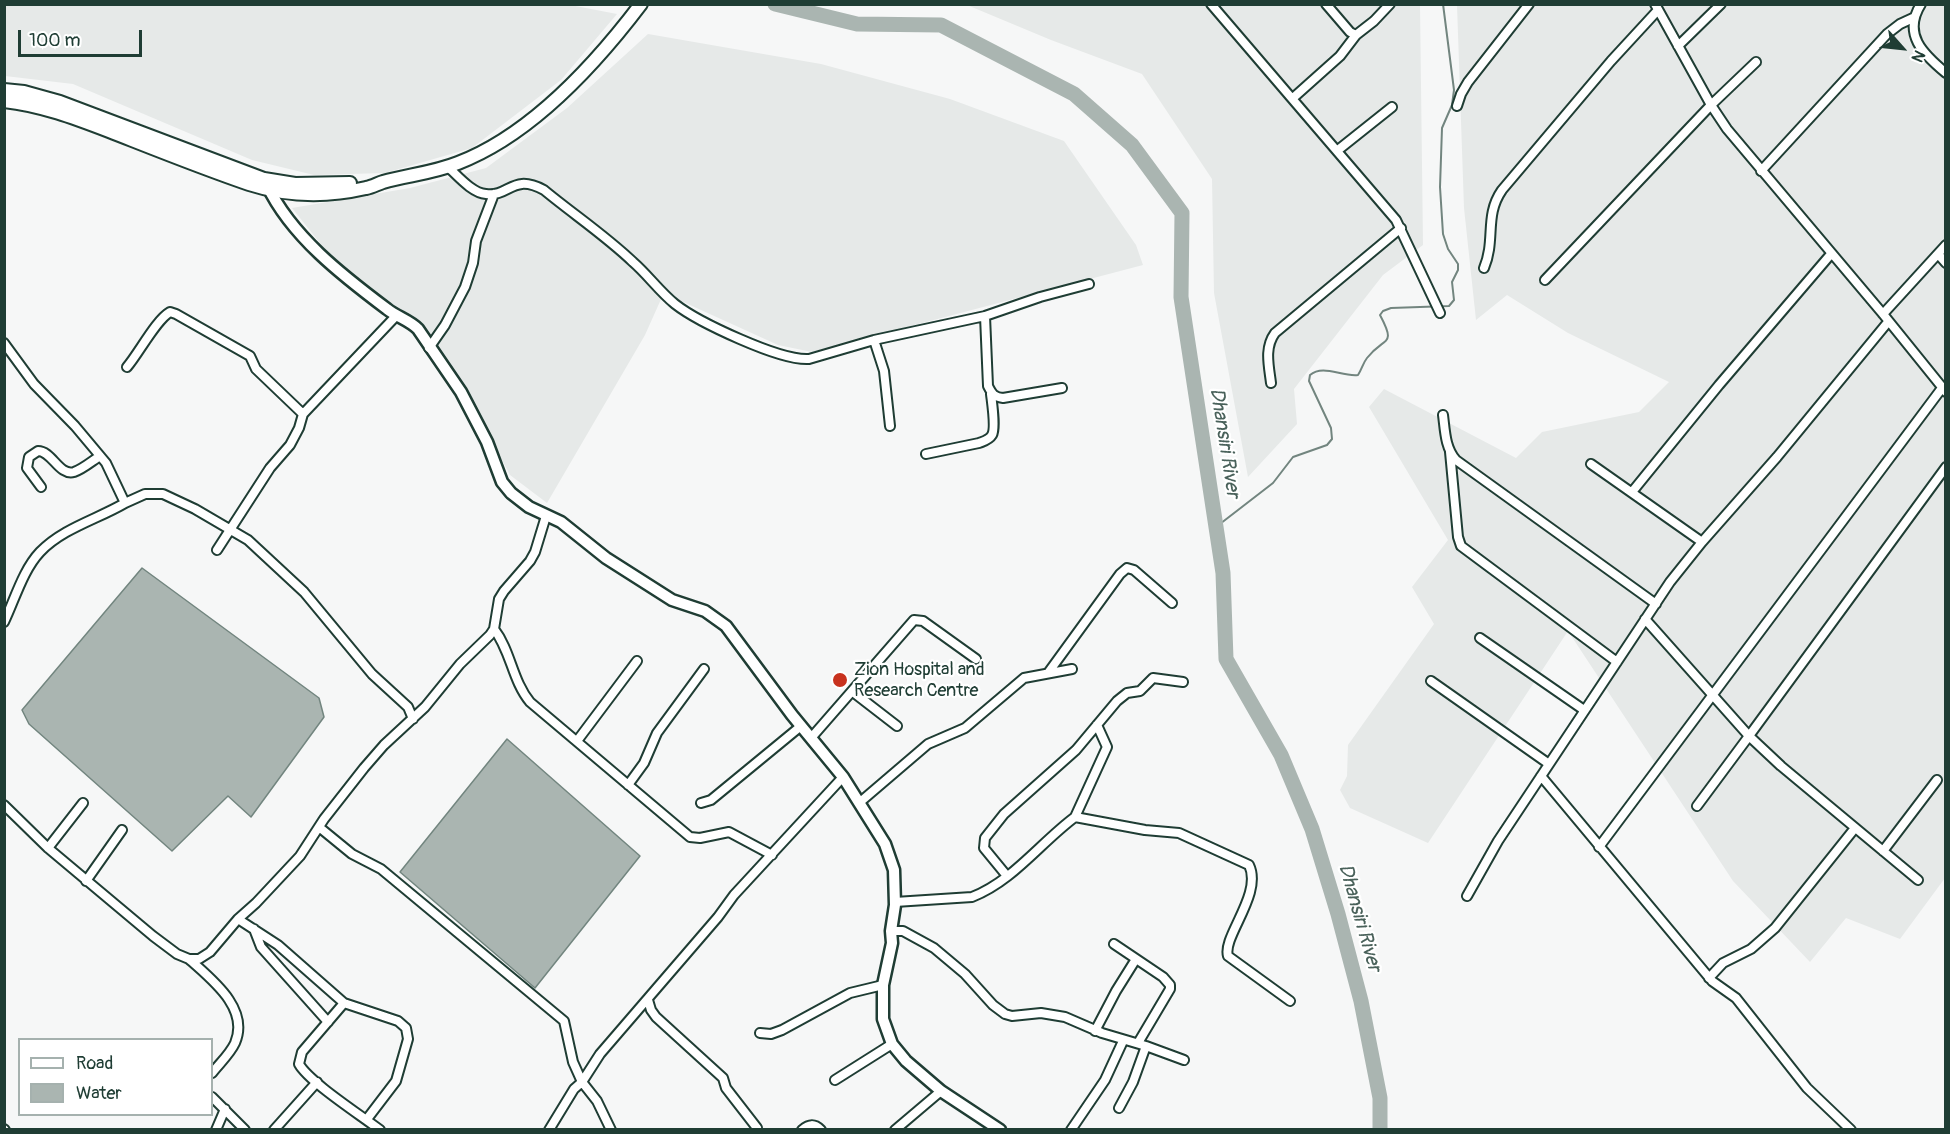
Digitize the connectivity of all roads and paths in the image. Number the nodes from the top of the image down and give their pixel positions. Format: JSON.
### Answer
{"nodes":[{"id":1,"x":641,"y":4,"type":"edge"},
{"id":2,"x":1211,"y":4,"type":"edge"},
{"id":3,"x":1326,"y":4,"type":"edge"},
{"id":4,"x":1390,"y":4,"type":"edge"},
{"id":5,"x":1528,"y":4,"type":"edge"},
{"id":6,"x":1721,"y":4,"type":"edge"},
{"id":7,"x":1920,"y":5,"type":"edge"},
{"id":8,"x":1656,"y":8,"type":"edge"},
{"id":9,"x":1913,"y":18,"type":"junction"},
{"id":10,"x":1356,"y":35,"type":"junction"},
{"id":11,"x":1678,"y":46,"type":"junction"},
{"id":12,"x":1756,"y":62,"type":"dead end"},
{"id":13,"x":1946,"y":73,"type":"edge"},
{"id":14,"x":4,"y":90,"type":"edge"},
{"id":15,"x":1293,"y":98,"type":"junction"},
{"id":16,"x":4,"y":101,"type":"edge"},
{"id":17,"x":1711,"y":105,"type":"junction"},
{"id":18,"x":1457,"y":106,"type":"dead end"},
{"id":19,"x":1392,"y":107,"type":"dead end"},
{"id":20,"x":1338,"y":150,"type":"junction"},
{"id":21,"x":448,"y":167,"type":"junction"},
{"id":22,"x":1761,"y":171,"type":"junction"},
{"id":23,"x":267,"y":184,"type":"junction"},
{"id":24,"x":495,"y":194,"type":"junction"},
{"id":25,"x":1401,"y":228,"type":"junction"},
{"id":26,"x":1946,"y":245,"type":"edge"},
{"id":27,"x":1831,"y":254,"type":"junction"},
{"id":28,"x":1938,"y":254,"type":"junction"},
{"id":29,"x":1946,"y":263,"type":"edge"},
{"id":30,"x":1484,"y":268,"type":"dead end"},
{"id":31,"x":1545,"y":280,"type":"dead end"},
{"id":32,"x":1089,"y":284,"type":"dead end"},
{"id":33,"x":1440,"y":314,"type":"dead end"},
{"id":34,"x":1883,"y":314,"type":"junction"},
{"id":35,"x":396,"y":316,"type":"junction"},
{"id":36,"x":985,"y":316,"type":"junction"},
{"id":37,"x":1888,"y":322,"type":"junction"},
{"id":38,"x":874,"y":340,"type":"junction"},
{"id":39,"x":4,"y":343,"type":"edge"},
{"id":40,"x":429,"y":348,"type":"junction"},
{"id":41,"x":127,"y":368,"type":"dead end"},
{"id":42,"x":1271,"y":383,"type":"dead end"},
{"id":43,"x":1062,"y":388,"type":"dead end"},
{"id":44,"x":1944,"y":390,"type":"edge"},
{"id":45,"x":991,"y":394,"type":"junction"},
{"id":46,"x":303,"y":414,"type":"junction"},
{"id":47,"x":1443,"y":415,"type":"dead end"},
{"id":48,"x":890,"y":426,"type":"dead end"},
{"id":49,"x":1450,"y":451,"type":"junction"},
{"id":50,"x":926,"y":454,"type":"dead end"},
{"id":51,"x":100,"y":456,"type":"junction"},
{"id":52,"x":1591,"y":464,"type":"dead end"},
{"id":53,"x":1946,"y":467,"type":"edge"},
{"id":54,"x":41,"y":487,"type":"dead end"},
{"id":55,"x":1632,"y":492,"type":"junction"},
{"id":56,"x":125,"y":503,"type":"junction"},
{"id":57,"x":546,"y":516,"type":"junction"},
{"id":58,"x":230,"y":529,"type":"junction"},
{"id":59,"x":1702,"y":542,"type":"junction"},
{"id":60,"x":218,"y":550,"type":"dead end"},
{"id":61,"x":1172,"y":603,"type":"dead end"},
{"id":62,"x":1656,"y":604,"type":"junction"},
{"id":63,"x":1646,"y":619,"type":"junction"},
{"id":64,"x":4,"y":622,"type":"edge"},
{"id":65,"x":494,"y":629,"type":"junction"},
{"id":66,"x":1480,"y":638,"type":"dead end"},
{"id":67,"x":976,"y":658,"type":"dead end"},
{"id":68,"x":637,"y":662,"type":"dead end"},
{"id":69,"x":1617,"y":662,"type":"junction"},
{"id":70,"x":704,"y":669,"type":"dead end"},
{"id":71,"x":1072,"y":669,"type":"dead end"},
{"id":72,"x":1048,"y":673,"type":"junction"},
{"id":73,"x":1431,"y":681,"type":"dead end"},
{"id":74,"x":1183,"y":682,"type":"dead end"},
{"id":75,"x":853,"y":692,"type":"junction"},
{"id":76,"x":1713,"y":697,"type":"junction"},
{"id":77,"x":1584,"y":710,"type":"junction"},
{"id":78,"x":414,"y":719,"type":"junction"},
{"id":79,"x":1097,"y":725,"type":"junction"},
{"id":80,"x":801,"y":726,"type":"junction"},
{"id":81,"x":897,"y":726,"type":"dead end"},
{"id":82,"x":1749,"y":736,"type":"junction"},
{"id":83,"x":811,"y":738,"type":"junction"},
{"id":84,"x":577,"y":741,"type":"junction"},
{"id":85,"x":1549,"y":764,"type":"junction"},
{"id":86,"x":1541,"y":776,"type":"junction"},
{"id":87,"x":843,"y":777,"type":"junction"},
{"id":88,"x":1937,"y":780,"type":"dead end"},
{"id":89,"x":628,"y":785,"type":"junction"},
{"id":90,"x":83,"y":802,"type":"dead end"},
{"id":91,"x":701,"y":803,"type":"dead end"},
{"id":92,"x":860,"y":804,"type":"junction"},
{"id":93,"x":4,"y":805,"type":"edge"},
{"id":94,"x":1697,"y":806,"type":"dead end"},
{"id":95,"x":1075,"y":817,"type":"junction"},
{"id":96,"x":319,"y":827,"type":"junction"},
{"id":97,"x":1855,"y":828,"type":"junction"},
{"id":98,"x":122,"y":830,"type":"dead end"},
{"id":99,"x":48,"y":848,"type":"junction"},
{"id":100,"x":1599,"y":848,"type":"junction"},
{"id":101,"x":1883,"y":851,"type":"junction"},
{"id":102,"x":772,"y":855,"type":"junction"},
{"id":103,"x":1007,"y":876,"type":"junction"},
{"id":104,"x":1918,"y":880,"type":"dead end"},
{"id":105,"x":86,"y":881,"type":"junction"},
{"id":106,"x":1467,"y":896,"type":"dead end"},
{"id":107,"x":895,"y":902,"type":"junction"},
{"id":108,"x":238,"y":919,"type":"junction"},
{"id":109,"x":254,"y":928,"type":"junction"},
{"id":110,"x":891,"y":931,"type":"junction"},
{"id":111,"x":1114,"y":944,"type":"dead end"},
{"id":112,"x":189,"y":958,"type":"junction"},
{"id":113,"x":1136,"y":959,"type":"junction"},
{"id":114,"x":1709,"y":978,"type":"junction"},
{"id":115,"x":882,"y":985,"type":"junction"},
{"id":116,"x":648,"y":1000,"type":"junction"},
{"id":117,"x":1290,"y":1001,"type":"dead end"},
{"id":118,"x":344,"y":1003,"type":"junction"},
{"id":119,"x":328,"y":1022,"type":"junction"},
{"id":120,"x":1095,"y":1031,"type":"junction"},
{"id":121,"x":760,"y":1033,"type":"dead end"},
{"id":122,"x":1123,"y":1041,"type":"junction"},
{"id":123,"x":892,"y":1044,"type":"junction"},
{"id":124,"x":1142,"y":1045,"type":"junction"},
{"id":125,"x":1184,"y":1060,"type":"dead end"},
{"id":126,"x":213,"y":1072,"type":"edge"},
{"id":127,"x":835,"y":1080,"type":"dead end"},
{"id":128,"x":317,"y":1082,"type":"junction"},
{"id":129,"x":582,"y":1082,"type":"junction"},
{"id":130,"x":941,"y":1091,"type":"junction"},
{"id":131,"x":213,"y":1098,"type":"edge"},
{"id":132,"x":1119,"y":1108,"type":"dead end"},
{"id":133,"x":225,"y":1109,"type":"junction"},
{"id":134,"x":367,"y":1119,"type":"junction"},
{"id":135,"x":757,"y":1128,"type":"edge"},
{"id":136,"x":216,"y":1130,"type":"edge"},
{"id":137,"x":245,"y":1130,"type":"edge"},
{"id":138,"x":274,"y":1130,"type":"edge"},
{"id":139,"x":380,"y":1130,"type":"edge"},
{"id":140,"x":549,"y":1130,"type":"edge"},
{"id":141,"x":611,"y":1130,"type":"edge"},
{"id":142,"x":802,"y":1130,"type":"edge"},
{"id":143,"x":821,"y":1130,"type":"edge"},
{"id":144,"x":895,"y":1130,"type":"edge"},
{"id":145,"x":1000,"y":1130,"type":"edge"},
{"id":146,"x":1071,"y":1130,"type":"edge"},
{"id":147,"x":1851,"y":1130,"type":"edge"}],
"edges":[{"from":1,"to":21,"type":"main road"},
{"from":2,"to":15,"type":"street"},
{"from":3,"to":10,"type":"street"},
{"from":4,"to":10,"type":"street"},
{"from":5,"to":18,"type":"street"},
{"from":6,"to":11,"type":"street"},
{"from":7,"to":9,"type":"street"},
{"from":8,"to":11,"type":"street"},
{"from":8,"to":30,"type":"street"},
{"from":9,"to":13,"type":"street"},
{"from":9,"to":22,"type":"street"},
{"from":10,"to":15,"type":"street"},
{"from":11,"to":17,"type":"street"},
{"from":12,"to":17,"type":"street"},
{"from":14,"to":23,"type":"main road"},
{"from":15,"to":20,"type":"street"},
{"from":16,"to":23,"type":"main road"},
{"from":17,"to":22,"type":"street"},
{"from":17,"to":31,"type":"street"},
{"from":19,"to":20,"type":"street"},
{"from":20,"to":25,"type":"street"},
{"from":21,"to":23,"type":"main road"},
{"from":21,"to":24,"type":"street"},
{"from":22,"to":27,"type":"street"},
{"from":23,"to":35,"type":"street"},
{"from":24,"to":38,"type":"street"},
{"from":24,"to":40,"type":"street"},
{"from":25,"to":33,"type":"street"},
{"from":25,"to":42,"type":"street"},
{"from":26,"to":28,"type":"street"},
{"from":27,"to":34,"type":"street"},
{"from":27,"to":55,"type":"street"},
{"from":28,"to":29,"type":"street"},
{"from":28,"to":34,"type":"street"},
{"from":32,"to":36,"type":"street"},
{"from":34,"to":37,"type":"street"},
{"from":35,"to":40,"type":"street"},
{"from":35,"to":46,"type":"street"},
{"from":36,"to":38,"type":"street"},
{"from":36,"to":45,"type":"street"},
{"from":37,"to":44,"type":"street"},
{"from":37,"to":59,"type":"street"},
{"from":38,"to":48,"type":"street"},
{"from":39,"to":51,"type":"street"},
{"from":40,"to":57,"type":"street"},
{"from":41,"to":46,"type":"street"},
{"from":43,"to":45,"type":"street"},
{"from":44,"to":76,"type":"street"},
{"from":45,"to":50,"type":"street"},
{"from":46,"to":58,"type":"street"},
{"from":47,"to":49,"type":"street"},
{"from":49,"to":62,"type":"street"},
{"from":49,"to":69,"type":"street"},
{"from":51,"to":54,"type":"street"},
{"from":51,"to":56,"type":"street"},
{"from":52,"to":55,"type":"street"},
{"from":53,"to":82,"type":"street"},
{"from":55,"to":59,"type":"street"},
{"from":56,"to":58,"type":"street"},
{"from":56,"to":64,"type":"street"},
{"from":57,"to":65,"type":"street"},
{"from":57,"to":80,"type":"street"},
{"from":58,"to":60,"type":"street"},
{"from":58,"to":78,"type":"street"},
{"from":59,"to":62,"type":"street"},
{"from":61,"to":72,"type":"street"},
{"from":62,"to":63,"type":"street"},
{"from":63,"to":69,"type":"street"},
{"from":63,"to":76,"type":"street"},
{"from":65,"to":78,"type":"street"},
{"from":65,"to":84,"type":"street"},
{"from":66,"to":77,"type":"street"},
{"from":67,"to":75,"type":"street"},
{"from":68,"to":84,"type":"street"},
{"from":69,"to":77,"type":"street"},
{"from":70,"to":89,"type":"street"},
{"from":71,"to":72,"type":"street"},
{"from":72,"to":92,"type":"street"},
{"from":73,"to":85,"type":"street"},
{"from":74,"to":79,"type":"street"},
{"from":75,"to":81,"type":"street"},
{"from":75,"to":83,"type":"street"},
{"from":76,"to":82,"type":"street"},
{"from":76,"to":100,"type":"street"},
{"from":77,"to":85,"type":"street"},
{"from":78,"to":96,"type":"street"},
{"from":79,"to":95,"type":"street"},
{"from":79,"to":103,"type":"street"},
{"from":80,"to":83,"type":"street"},
{"from":80,"to":91,"type":"street"},
{"from":82,"to":94,"type":"street"},
{"from":82,"to":97,"type":"street"},
{"from":83,"to":87,"type":"street"},
{"from":84,"to":89,"type":"street"},
{"from":85,"to":86,"type":"street"},
{"from":86,"to":100,"type":"street"},
{"from":86,"to":106,"type":"street"},
{"from":87,"to":92,"type":"street"},
{"from":87,"to":102,"type":"street"},
{"from":88,"to":101,"type":"street"},
{"from":89,"to":102,"type":"street"},
{"from":90,"to":99,"type":"street"},
{"from":92,"to":107,"type":"street"},
{"from":93,"to":99,"type":"street"},
{"from":95,"to":103,"type":"street"},
{"from":95,"to":117,"type":"street"},
{"from":96,"to":108,"type":"street"},
{"from":96,"to":129,"type":"street"},
{"from":97,"to":101,"type":"street"},
{"from":97,"to":114,"type":"street"},
{"from":98,"to":105,"type":"street"},
{"from":99,"to":105,"type":"street"},
{"from":100,"to":114,"type":"street"},
{"from":101,"to":104,"type":"street"},
{"from":102,"to":116,"type":"street"},
{"from":103,"to":107,"type":"street"},
{"from":105,"to":112,"type":"street"},
{"from":107,"to":110,"type":"street"},
{"from":108,"to":109,"type":"street"},
{"from":108,"to":112,"type":"street"},
{"from":109,"to":118,"type":"street"},
{"from":109,"to":119,"type":"street"},
{"from":110,"to":115,"type":"street"},
{"from":110,"to":120,"type":"street"},
{"from":111,"to":113,"type":"street"},
{"from":112,"to":126,"type":"street"},
{"from":113,"to":120,"type":"street"},
{"from":113,"to":124,"type":"street"},
{"from":114,"to":147,"type":"street"},
{"from":115,"to":121,"type":"street"},
{"from":115,"to":123,"type":"street"},
{"from":116,"to":129,"type":"street"},
{"from":116,"to":135,"type":"street"},
{"from":118,"to":119,"type":"street"},
{"from":118,"to":134,"type":"street"},
{"from":119,"to":128,"type":"street"},
{"from":120,"to":122,"type":"street"},
{"from":122,"to":124,"type":"street"},
{"from":122,"to":146,"type":"street"},
{"from":123,"to":127,"type":"street"},
{"from":123,"to":130,"type":"street"},
{"from":124,"to":125,"type":"street"},
{"from":124,"to":132,"type":"street"},
{"from":128,"to":134,"type":"street"},
{"from":128,"to":138,"type":"street"},
{"from":129,"to":140,"type":"street"},
{"from":129,"to":141,"type":"street"},
{"from":130,"to":144,"type":"street"},
{"from":130,"to":145,"type":"street"},
{"from":131,"to":133,"type":"street"},
{"from":133,"to":136,"type":"street"},
{"from":133,"to":137,"type":"street"},
{"from":134,"to":139,"type":"street"},
{"from":142,"to":143,"type":"street"}]}
